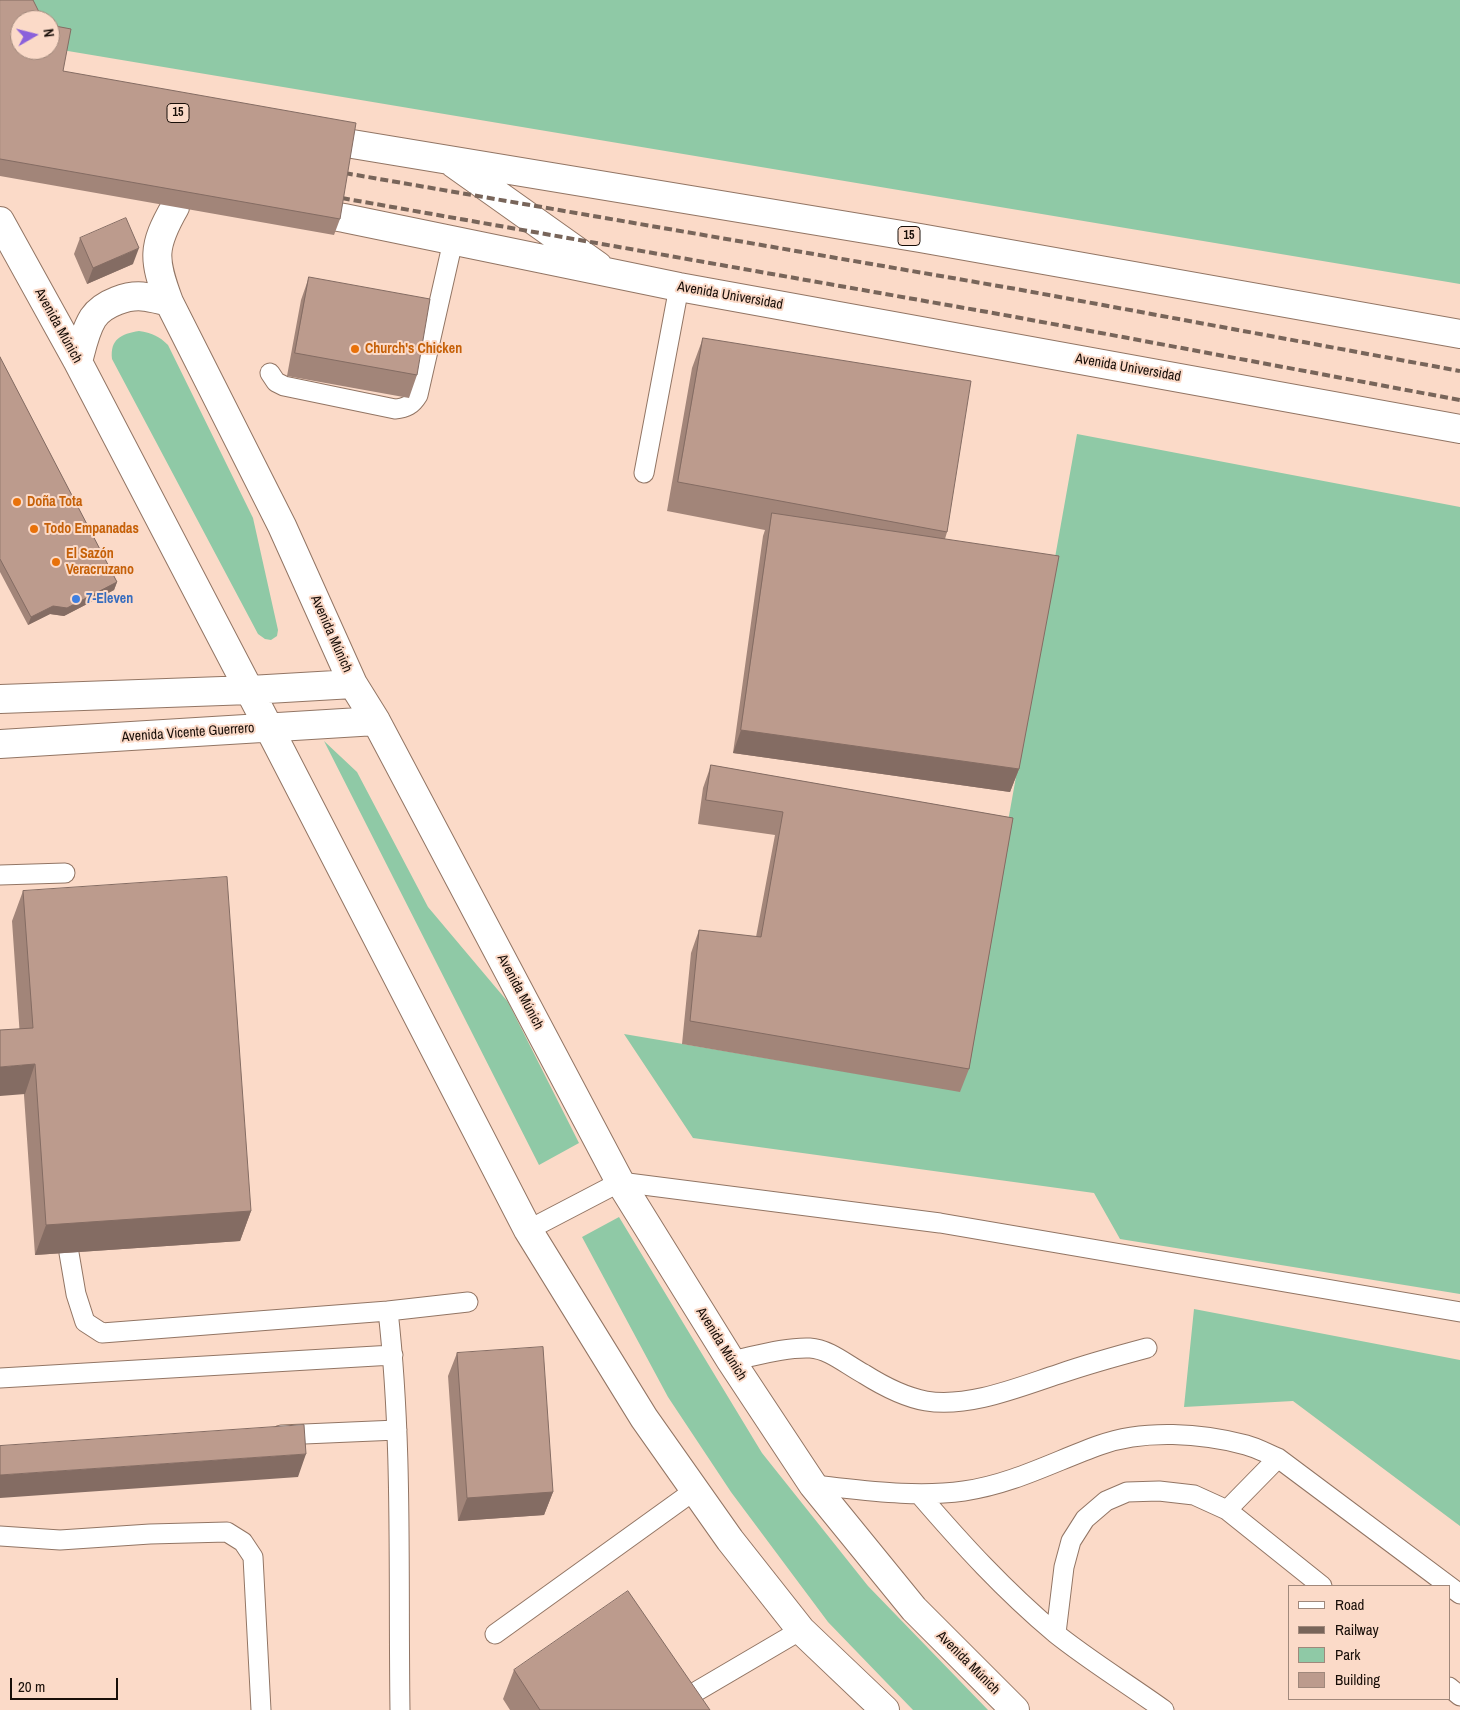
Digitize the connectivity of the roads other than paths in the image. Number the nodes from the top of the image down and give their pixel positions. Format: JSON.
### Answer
{"nodes":[{"id":1,"x":289,"y":133,"type":"edge"},
{"id":2,"x":448,"y":160,"type":"junction"},
{"id":3,"x":200,"y":194,"type":"edge"},
{"id":4,"x":278,"y":207,"type":"edge"},
{"id":5,"x":0,"y":221,"type":"edge"},
{"id":6,"x":453,"y":241,"type":"junction"},
{"id":7,"x":606,"y":272,"type":"junction"},
{"id":8,"x":678,"y":287,"type":"junction"},
{"id":9,"x":169,"y":302,"type":"junction"},
{"id":10,"x":1460,"y":334,"type":"edge"},
{"id":11,"x":78,"y":362,"type":"junction"},
{"id":12,"x":270,"y":373,"type":"dead end"},
{"id":13,"x":1460,"y":429,"type":"edge"},
{"id":14,"x":644,"y":473,"type":"dead end"},
{"id":15,"x":353,"y":684,"type":"junction"},
{"id":16,"x":250,"y":690,"type":"junction"},
{"id":17,"x":0,"y":699,"type":"edge"},
{"id":18,"x":376,"y":721,"type":"junction"},
{"id":19,"x":269,"y":728,"type":"junction"},
{"id":20,"x":0,"y":744,"type":"edge"},
{"id":21,"x":65,"y":873,"type":"dead end"},
{"id":22,"x":0,"y":875,"type":"edge"},
{"id":23,"x":620,"y":1182,"type":"junction"},
{"id":24,"x":528,"y":1230,"type":"junction"},
{"id":25,"x":68,"y":1253,"type":"edge"},
{"id":26,"x":468,"y":1302,"type":"dead end"},
{"id":27,"x":388,"y":1311,"type":"junction"},
{"id":28,"x":1460,"y":1312,"type":"edge"},
{"id":29,"x":1146,"y":1348,"type":"dead end"},
{"id":30,"x":393,"y":1354,"type":"junction"},
{"id":31,"x":731,"y":1361,"type":"junction"},
{"id":32,"x":0,"y":1378,"type":"edge"},
{"id":33,"x":397,"y":1430,"type":"junction"},
{"id":34,"x":268,"y":1436,"type":"edge"},
{"id":35,"x":1278,"y":1458,"type":"junction"},
{"id":36,"x":813,"y":1485,"type":"junction"},
{"id":37,"x":695,"y":1490,"type":"junction"},
{"id":38,"x":919,"y":1494,"type":"junction"},
{"id":39,"x":1227,"y":1510,"type":"junction"},
{"id":40,"x":0,"y":1536,"type":"edge"},
{"id":41,"x":1321,"y":1585,"type":"edge"},
{"id":42,"x":1448,"y":1585,"type":"edge"},
{"id":43,"x":801,"y":1630,"type":"junction"},
{"id":44,"x":495,"y":1634,"type":"dead end"},
{"id":45,"x":1056,"y":1634,"type":"junction"},
{"id":46,"x":674,"y":1704,"type":"edge"},
{"id":47,"x":261,"y":1710,"type":"edge"},
{"id":48,"x":400,"y":1710,"type":"edge"},
{"id":49,"x":885,"y":1710,"type":"edge"},
{"id":50,"x":1015,"y":1710,"type":"edge"},
{"id":51,"x":1164,"y":1710,"type":"edge"}],
"edges":[{"from":1,"to":2,"type":"main road","number":"15"},
{"from":2,"to":7,"type":"main road"},
{"from":2,"to":10,"type":"main road","number":"15"},
{"from":3,"to":9,"type":"main road","name":"Avenida Múnich"},
{"from":4,"to":6,"type":"main road","name":"Avenida Universidad"},
{"from":5,"to":11,"type":"main road","name":"Avenida Múnich"},
{"from":6,"to":7,"type":"main road","name":"Avenida Universidad"},
{"from":6,"to":12,"type":"lane"},
{"from":7,"to":8,"type":"main road","name":"Avenida Universidad"},
{"from":8,"to":13,"type":"main road","name":"Avenida Universidad"},
{"from":8,"to":14,"type":"lane"},
{"from":9,"to":11,"type":"main road"},
{"from":9,"to":15,"type":"main road","name":"Avenida Múnich"},
{"from":11,"to":16,"type":"main road","name":"Avenida Múnich"},
{"from":15,"to":16,"type":"main road"},
{"from":15,"to":18,"type":"main road","name":"Avenida Múnich"},
{"from":16,"to":17,"type":"main road"},
{"from":16,"to":19,"type":"main road","name":"Avenida Múnich"},
{"from":18,"to":19,"type":"main road","name":"Avenida Vicente Guerrero"},
{"from":18,"to":23,"type":"main road","name":"Avenida Múnich"},
{"from":19,"to":20,"type":"main road","name":"Avenida Vicente Guerrero"},
{"from":19,"to":24,"type":"main road","name":"Avenida Múnich"},
{"from":21,"to":22,"type":"lane"},
{"from":23,"to":24,"type":"lane"},
{"from":23,"to":28,"type":"lane"},
{"from":23,"to":31,"type":"main road","name":"Avenida Múnich"},
{"from":24,"to":37,"type":"main road","name":"Avenida Múnich"},
{"from":25,"to":27,"type":"lane"},
{"from":26,"to":27,"type":"lane"},
{"from":27,"to":30,"type":"lane"},
{"from":29,"to":31,"type":"lane"},
{"from":30,"to":32,"type":"lane"},
{"from":30,"to":33,"type":"lane"},
{"from":31,"to":36,"type":"main road","name":"Avenida Múnich"},
{"from":33,"to":34,"type":"lane"},
{"from":33,"to":48,"type":"lane"},
{"from":35,"to":38,"type":"lane"},
{"from":35,"to":39,"type":"lane"},
{"from":35,"to":42,"type":"lane"},
{"from":36,"to":38,"type":"lane"},
{"from":36,"to":50,"type":"main road","name":"Avenida Múnich"},
{"from":37,"to":43,"type":"main road","name":"Avenida Múnich"},
{"from":37,"to":44,"type":"lane"},
{"from":38,"to":45,"type":"lane"},
{"from":39,"to":41,"type":"lane"},
{"from":39,"to":45,"type":"lane"},
{"from":40,"to":47,"type":"lane"},
{"from":43,"to":46,"type":"lane"},
{"from":43,"to":49,"type":"main road","name":"Avenida Múnich"},
{"from":45,"to":51,"type":"lane"}]}
